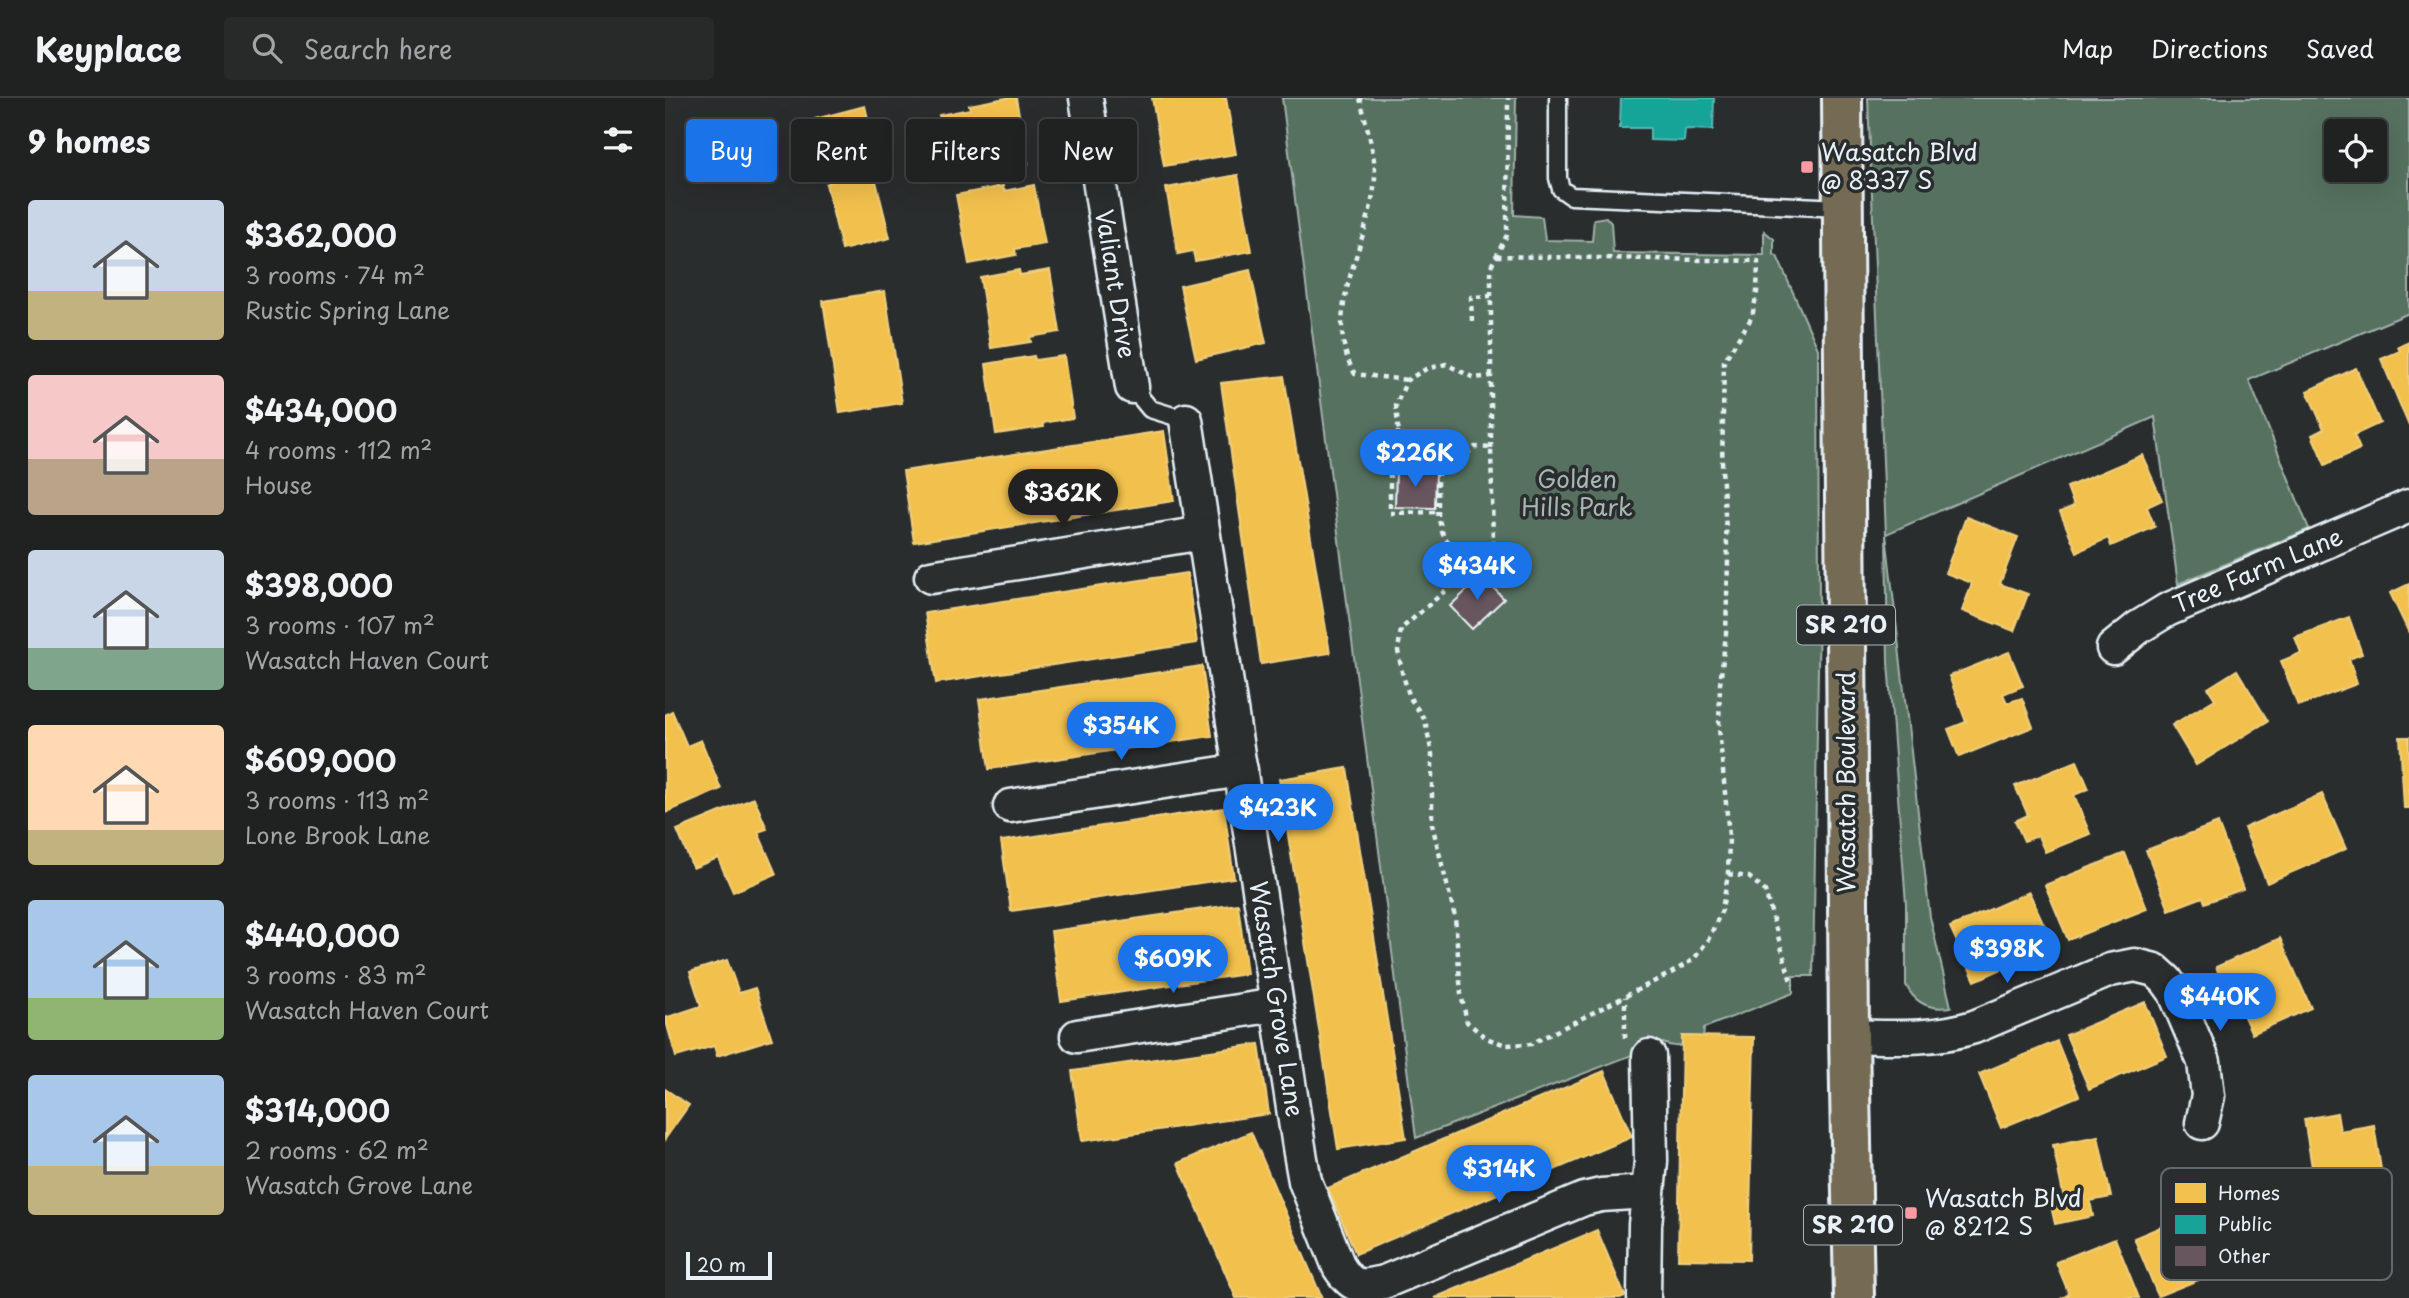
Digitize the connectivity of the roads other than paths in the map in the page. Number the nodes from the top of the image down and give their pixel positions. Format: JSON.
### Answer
{"nodes":[{"id":1,"x":1086,"y":98,"type":"edge"},
{"id":2,"x":1558,"y":98,"type":"edge"},
{"id":3,"x":1842,"y":98,"type":"edge"},
{"id":4,"x":1844,"y":208,"type":"junction"},
{"id":5,"x":1132,"y":387,"type":"joint"},
{"id":6,"x":1186,"y":420,"type":"joint"},
{"id":7,"x":2409,"y":506,"type":"edge"},
{"id":8,"x":1203,"y":533,"type":"junction"},
{"id":9,"x":931,"y":577,"type":"dead end"},
{"id":10,"x":2113,"y":648,"type":"dead end"},
{"id":11,"x":1241,"y":770,"type":"junction"},
{"id":12,"x":1010,"y":806,"type":"dead end"},
{"id":13,"x":1276,"y":1006,"type":"junction"},
{"id":14,"x":1077,"y":1036,"type":"dead end"},
{"id":15,"x":1849,"y":1036,"type":"junction"},
{"id":16,"x":1637,"y":1053,"type":"road end"},
{"id":17,"x":2202,"y":1123,"type":"dead end"},
{"id":18,"x":1647,"y":1192,"type":"junction"},
{"id":19,"x":1644,"y":1298,"type":"edge"},
{"id":20,"x":1854,"y":1298,"type":"edge"}],
"edges":[{"from":1,"to":5,"type":"street","name":"Valiant Drive"},
{"from":2,"to":4,"type":"lane"},
{"from":3,"to":4,"type":"main road","name":"Wasatch Boulevard","number":"SR 210"},
{"from":4,"to":15,"type":"main road","name":"Wasatch Boulevard","number":"SR 210"},
{"from":5,"to":6,"type":"lane","name":"Wasatch Grove Lane"},
{"from":6,"to":8,"type":"street","name":"Wasatch Grove Lane"},
{"from":7,"to":10,"type":"street","name":"Tree Farm Lane"},
{"from":8,"to":9,"type":"street"},
{"from":8,"to":11,"type":"street","name":"Wasatch Grove Lane"},
{"from":11,"to":12,"type":"street"},
{"from":11,"to":13,"type":"street","name":"Wasatch Grove Lane"},
{"from":13,"to":14,"type":"street"},
{"from":13,"to":18,"type":"street","name":"Wasatch Grove Lane"},
{"from":15,"to":17,"type":"street"},
{"from":15,"to":20,"type":"main road","name":"Wasatch Boulevard","number":"SR 210"},
{"from":16,"to":18,"type":"street"},
{"from":18,"to":19,"type":"street"}]}
